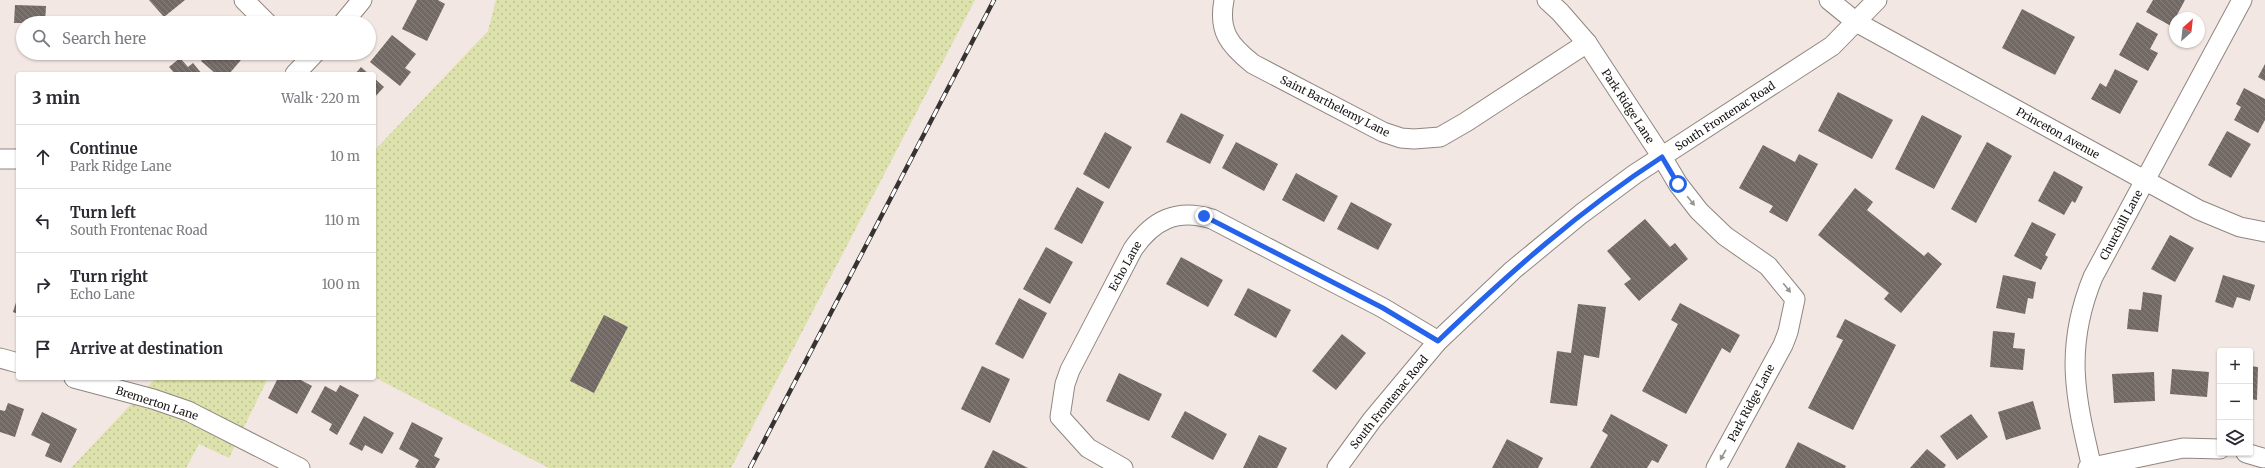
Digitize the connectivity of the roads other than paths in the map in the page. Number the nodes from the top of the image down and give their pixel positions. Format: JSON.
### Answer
{"nodes":[{"id":1,"x":244,"y":0,"type":"edge"},
{"id":2,"x":362,"y":0,"type":"edge"},
{"id":3,"x":1224,"y":0,"type":"edge"},
{"id":4,"x":1547,"y":0,"type":"edge"},
{"id":5,"x":1829,"y":0,"type":"edge"},
{"id":6,"x":1877,"y":0,"type":"edge"},
{"id":7,"x":2242,"y":0,"type":"edge"},
{"id":8,"x":260,"y":16,"type":"edge"},
{"id":9,"x":349,"y":16,"type":"edge"},
{"id":10,"x":1856,"y":22,"type":"junction"},
{"id":11,"x":1587,"y":44,"type":"junction"},
{"id":12,"x":1662,"y":157,"type":"junction"},
{"id":13,"x":0,"y":159,"type":"edge"},
{"id":14,"x":16,"y":159,"type":"edge"},
{"id":15,"x":2145,"y":180,"type":"junction"},
{"id":16,"x":2265,"y":232,"type":"edge"},
{"id":17,"x":1438,"y":341,"type":"junction"},
{"id":18,"x":0,"y":358,"type":"edge"},
{"id":19,"x":16,"y":362,"type":"edge"},
{"id":20,"x":82,"y":380,"type":"edge"},
{"id":21,"x":2217,"y":449,"type":"edge"},
{"id":22,"x":300,"y":468,"type":"edge"},
{"id":23,"x":1123,"y":468,"type":"edge"},
{"id":24,"x":1337,"y":468,"type":"edge"},
{"id":25,"x":1716,"y":468,"type":"edge"},
{"id":26,"x":2091,"y":468,"type":"edge"}],
"edges":[{"from":1,"to":8,"type":"street"},
{"from":2,"to":9,"type":"street"},
{"from":3,"to":11,"type":"street","name":"Saint Barthelemy Lane"},
{"from":4,"to":11,"type":"street","name":"Park Ridge Lane"},
{"from":5,"to":10,"type":"street","name":"Princeton Avenue"},
{"from":6,"to":10,"type":"street","name":"South Frontenac Road"},
{"from":7,"to":15,"type":"street","name":"Churchill Lane"},
{"from":10,"to":12,"type":"street","name":"South Frontenac Road"},
{"from":10,"to":15,"type":"street","name":"Princeton Avenue"},
{"from":11,"to":12,"type":"street","name":"Park Ridge Lane"},
{"from":12,"to":17,"type":"street","name":"South Frontenac Road"},
{"from":12,"to":25,"type":"street","name":"Park Ridge Lane","one_way":true},
{"from":13,"to":14,"type":"street"},
{"from":15,"to":16,"type":"street","name":"Princeton Avenue"},
{"from":15,"to":26,"type":"street","name":"Churchill Lane"},
{"from":17,"to":23,"type":"street","name":"Echo Lane"},
{"from":17,"to":24,"type":"street","name":"South Frontenac Road"},
{"from":18,"to":19,"type":"street"},
{"from":20,"to":22,"type":"street","name":"Bremerton Lane"},
{"from":21,"to":26,"type":"street"}]}
